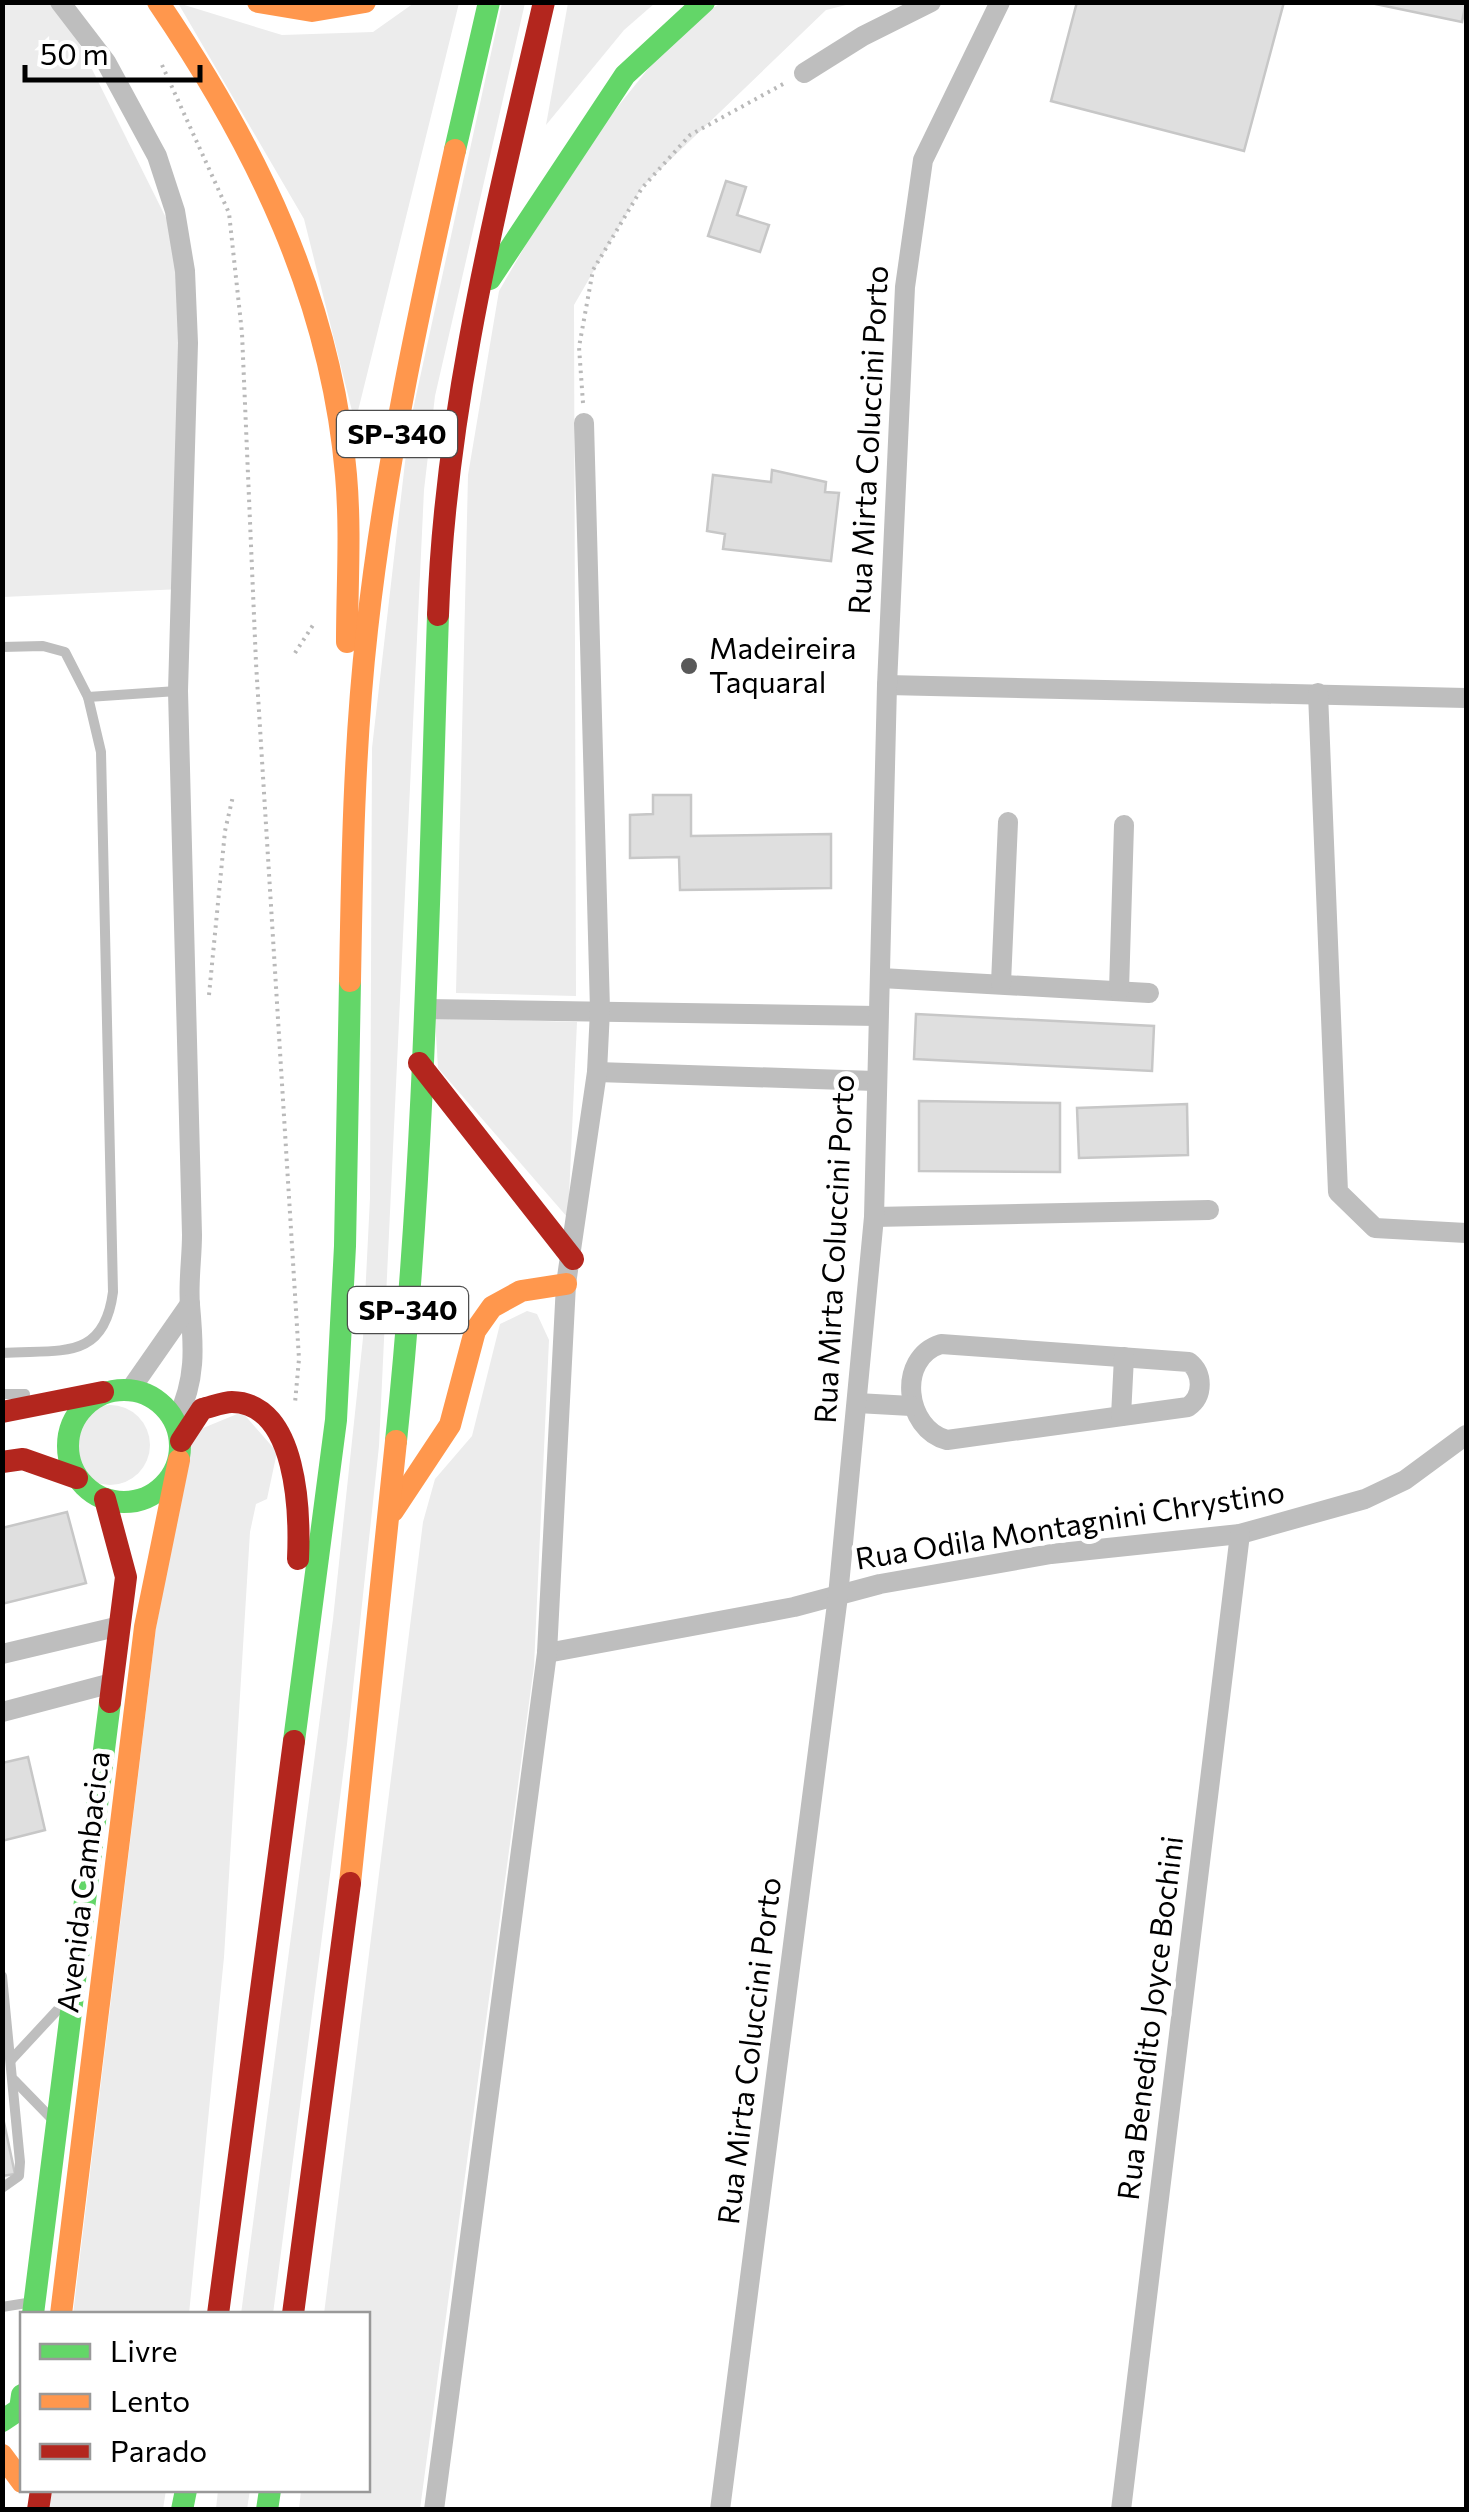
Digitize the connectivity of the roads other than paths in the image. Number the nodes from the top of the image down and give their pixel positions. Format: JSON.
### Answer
{"nodes":[{"id":1,"x":60,"y":2,"type":"edge"},
{"id":2,"x":158,"y":2,"type":"edge"},
{"id":3,"x":258,"y":2,"type":"edge"},
{"id":4,"x":366,"y":2,"type":"edge"},
{"id":5,"x":489,"y":2,"type":"edge"},
{"id":6,"x":544,"y":2,"type":"edge"},
{"id":7,"x":704,"y":2,"type":"edge"},
{"id":8,"x":930,"y":2,"type":"edge"},
{"id":9,"x":1000,"y":2,"type":"edge"},
{"id":10,"x":804,"y":73,"type":"road end"},
{"id":11,"x":475,"y":302,"type":"junction"},
{"id":12,"x":584,"y":423,"type":"road end"},
{"id":13,"x":2,"y":647,"type":"edge"},
{"id":14,"x":887,"y":684,"type":"junction"},
{"id":15,"x":178,"y":691,"type":"junction"},
{"id":16,"x":1318,"y":692,"type":"junction"},
{"id":17,"x":88,"y":697,"type":"junction"},
{"id":18,"x":1466,"y":698,"type":"edge"},
{"id":19,"x":1008,"y":822,"type":"dead end"},
{"id":20,"x":1124,"y":826,"type":"dead end"},
{"id":21,"x":354,"y":873,"type":"junction"},
{"id":22,"x":881,"y":978,"type":"junction"},
{"id":23,"x":1001,"y":983,"type":"junction"},
{"id":24,"x":1119,"y":990,"type":"junction"},
{"id":25,"x":1150,"y":993,"type":"dead end"},
{"id":26,"x":425,"y":1009,"type":"junction"},
{"id":27,"x":600,"y":1010,"type":"junction"},
{"id":28,"x":878,"y":1016,"type":"junction"},
{"id":29,"x":419,"y":1063,"type":"junction"},
{"id":30,"x":597,"y":1072,"type":"junction"},
{"id":31,"x":875,"y":1081,"type":"junction"},
{"id":32,"x":1209,"y":1210,"type":"dead end"},
{"id":33,"x":874,"y":1217,"type":"junction"},
{"id":34,"x":1466,"y":1233,"type":"edge"},
{"id":35,"x":573,"y":1259,"type":"junction"},
{"id":36,"x":566,"y":1284,"type":"junction"},
{"id":37,"x":190,"y":1304,"type":"junction"},
{"id":38,"x":2,"y":1353,"type":"edge"},
{"id":39,"x":1124,"y":1358,"type":"junction"},
{"id":40,"x":120,"y":1391,"type":"junction"},
{"id":41,"x":2,"y":1394,"type":"edge"},
{"id":42,"x":66,"y":1396,"type":"junction"},
{"id":43,"x":857,"y":1402,"type":"junction"},
{"id":44,"x":911,"y":1406,"type":"junction"},
{"id":45,"x":2,"y":1412,"type":"edge"},
{"id":46,"x":1121,"y":1416,"type":"junction"},
{"id":47,"x":1466,"y":1435,"type":"edge"},
{"id":48,"x":178,"y":1441,"type":"junction"},
{"id":49,"x":2,"y":1462,"type":"edge"},
{"id":50,"x":77,"y":1478,"type":"junction"},
{"id":51,"x":104,"y":1500,"type":"junction"},
{"id":52,"x":392,"y":1512,"type":"junction"},
{"id":53,"x":1240,"y":1534,"type":"junction"},
{"id":54,"x":838,"y":1596,"type":"junction"},
{"id":55,"x":120,"y":1626,"type":"junction"},
{"id":56,"x":547,"y":1653,"type":"junction"},
{"id":57,"x":2,"y":1654,"type":"edge"},
{"id":58,"x":112,"y":1683,"type":"junction"},
{"id":59,"x":2,"y":1712,"type":"edge"},
{"id":60,"x":2,"y":1976,"type":"edge"},
{"id":61,"x":74,"y":1991,"type":"junction"},
{"id":62,"x":259,"y":2005,"type":"junction"},
{"id":63,"x":11,"y":2060,"type":"junction"},
{"id":64,"x":14,"y":2079,"type":"junction"},
{"id":65,"x":58,"y":2126,"type":"junction"},
{"id":66,"x":2,"y":2188,"type":"edge"},
{"id":67,"x":62,"y":2305,"type":"edge"},
{"id":68,"x":2,"y":2307,"type":"edge"},
{"id":69,"x":34,"y":2308,"type":"edge"},
{"id":70,"x":218,"y":2312,"type":"edge"},
{"id":71,"x":293,"y":2312,"type":"edge"},
{"id":72,"x":2,"y":2454,"type":"edge"},
{"id":73,"x":20,"y":2479,"type":"edge"},
{"id":74,"x":434,"y":2510,"type":"edge"},
{"id":75,"x":720,"y":2510,"type":"edge"},
{"id":76,"x":1121,"y":2510,"type":"edge"}],
"edges":[{"from":1,"to":15,"type":"street"},
{"from":2,"to":21,"type":"main road"},
{"from":3,"to":4,"type":"main road"},
{"from":5,"to":21,"type":"main road","number":"SP-340"},
{"from":6,"to":11,"type":"main road","number":"SP-340"},
{"from":7,"to":11,"type":"main road"},
{"from":8,"to":10,"type":"street"},
{"from":9,"to":14,"type":"street","name":"Rua Mirta Coluccini Porto"},
{"from":11,"to":26,"type":"main road","number":"SP-340"},
{"from":12,"to":27,"type":"street"},
{"from":13,"to":17,"type":"lane"},
{"from":14,"to":16,"type":"street"},
{"from":14,"to":22,"type":"street","name":"Rua Mirta Coluccini Porto"},
{"from":15,"to":17,"type":"lane"},
{"from":15,"to":37,"type":"street"},
{"from":16,"to":18,"type":"street"},
{"from":16,"to":34,"type":"street"},
{"from":17,"to":38,"type":"lane"},
{"from":19,"to":23,"type":"street"},
{"from":20,"to":24,"type":"street"},
{"from":21,"to":62,"type":"main road","number":"SP-340"},
{"from":22,"to":23,"type":"street"},
{"from":22,"to":28,"type":"street","name":"Rua Mirta Coluccini Porto"},
{"from":23,"to":24,"type":"street"},
{"from":24,"to":25,"type":"street"},
{"from":26,"to":27,"type":"street"},
{"from":26,"to":29,"type":"main road","number":"SP-340"},
{"from":27,"to":28,"type":"street"},
{"from":27,"to":30,"type":"street"},
{"from":28,"to":31,"type":"street","name":"Rua Mirta Coluccini Porto"},
{"from":29,"to":35,"type":"main road"},
{"from":29,"to":52,"type":"main road","number":"SP-340"},
{"from":30,"to":31,"type":"street"},
{"from":30,"to":35,"type":"street"},
{"from":31,"to":33,"type":"street","name":"Rua Mirta Coluccini Porto"},
{"from":32,"to":33,"type":"street"},
{"from":33,"to":43,"type":"street","name":"Rua Mirta Coluccini Porto"},
{"from":35,"to":36,"type":"street"},
{"from":36,"to":52,"type":"main road"},
{"from":36,"to":56,"type":"street"},
{"from":37,"to":40,"type":"street"},
{"from":37,"to":48,"type":"street"},
{"from":39,"to":44,"type":"street"},
{"from":39,"to":46,"type":"street"},
{"from":39,"to":46,"type":"street"},
{"from":40,"to":42,"type":"main road"},
{"from":40,"to":48,"type":"main road"},
{"from":40,"to":50,"type":"main road"},
{"from":41,"to":42,"type":"lane"},
{"from":42,"to":45,"type":"main road"},
{"from":43,"to":44,"type":"street"},
{"from":43,"to":54,"type":"street","name":"Rua Mirta Coluccini Porto"},
{"from":44,"to":46,"type":"street"},
{"from":47,"to":53,"type":"street","name":"Rua Odila Montagnini Chrystino"},
{"from":48,"to":51,"type":"main road"},
{"from":48,"to":62,"type":"main road"},
{"from":48,"to":67,"type":"main road","name":"Avenida Cambacica"},
{"from":49,"to":50,"type":"main road"},
{"from":50,"to":51,"type":"main road"},
{"from":51,"to":55,"type":"main road","name":"Avenida Cambacica"},
{"from":52,"to":71,"type":"main road","number":"SP-340"},
{"from":53,"to":54,"type":"street","name":"Rua Odila Montagnini Chrystino"},
{"from":53,"to":76,"type":"street","name":"Rua Benedito Joyce Bochini"},
{"from":54,"to":56,"type":"street","name":"Rua Odila Montagnini Chrystino"},
{"from":54,"to":75,"type":"street","name":"Rua Mirta Coluccini Porto"},
{"from":55,"to":57,"type":"street"},
{"from":55,"to":58,"type":"main road","name":"Avenida Cambacica"},
{"from":56,"to":74,"type":"street"},
{"from":58,"to":59,"type":"street"},
{"from":58,"to":61,"type":"main road","name":"Avenida Cambacica"},
{"from":60,"to":63,"type":"lane"},
{"from":61,"to":63,"type":"lane"},
{"from":61,"to":65,"type":"main road","name":"Avenida Cambacica"},
{"from":62,"to":70,"type":"main road","number":"SP-340"},
{"from":63,"to":64,"type":"lane"},
{"from":64,"to":65,"type":"lane"},
{"from":64,"to":66,"type":"lane"},
{"from":65,"to":69,"type":"main road","name":"Avenida Cambacica"},
{"from":67,"to":69,"type":"lane"},
{"from":68,"to":69,"type":"lane"},
{"from":72,"to":73,"type":"main road"}]}
